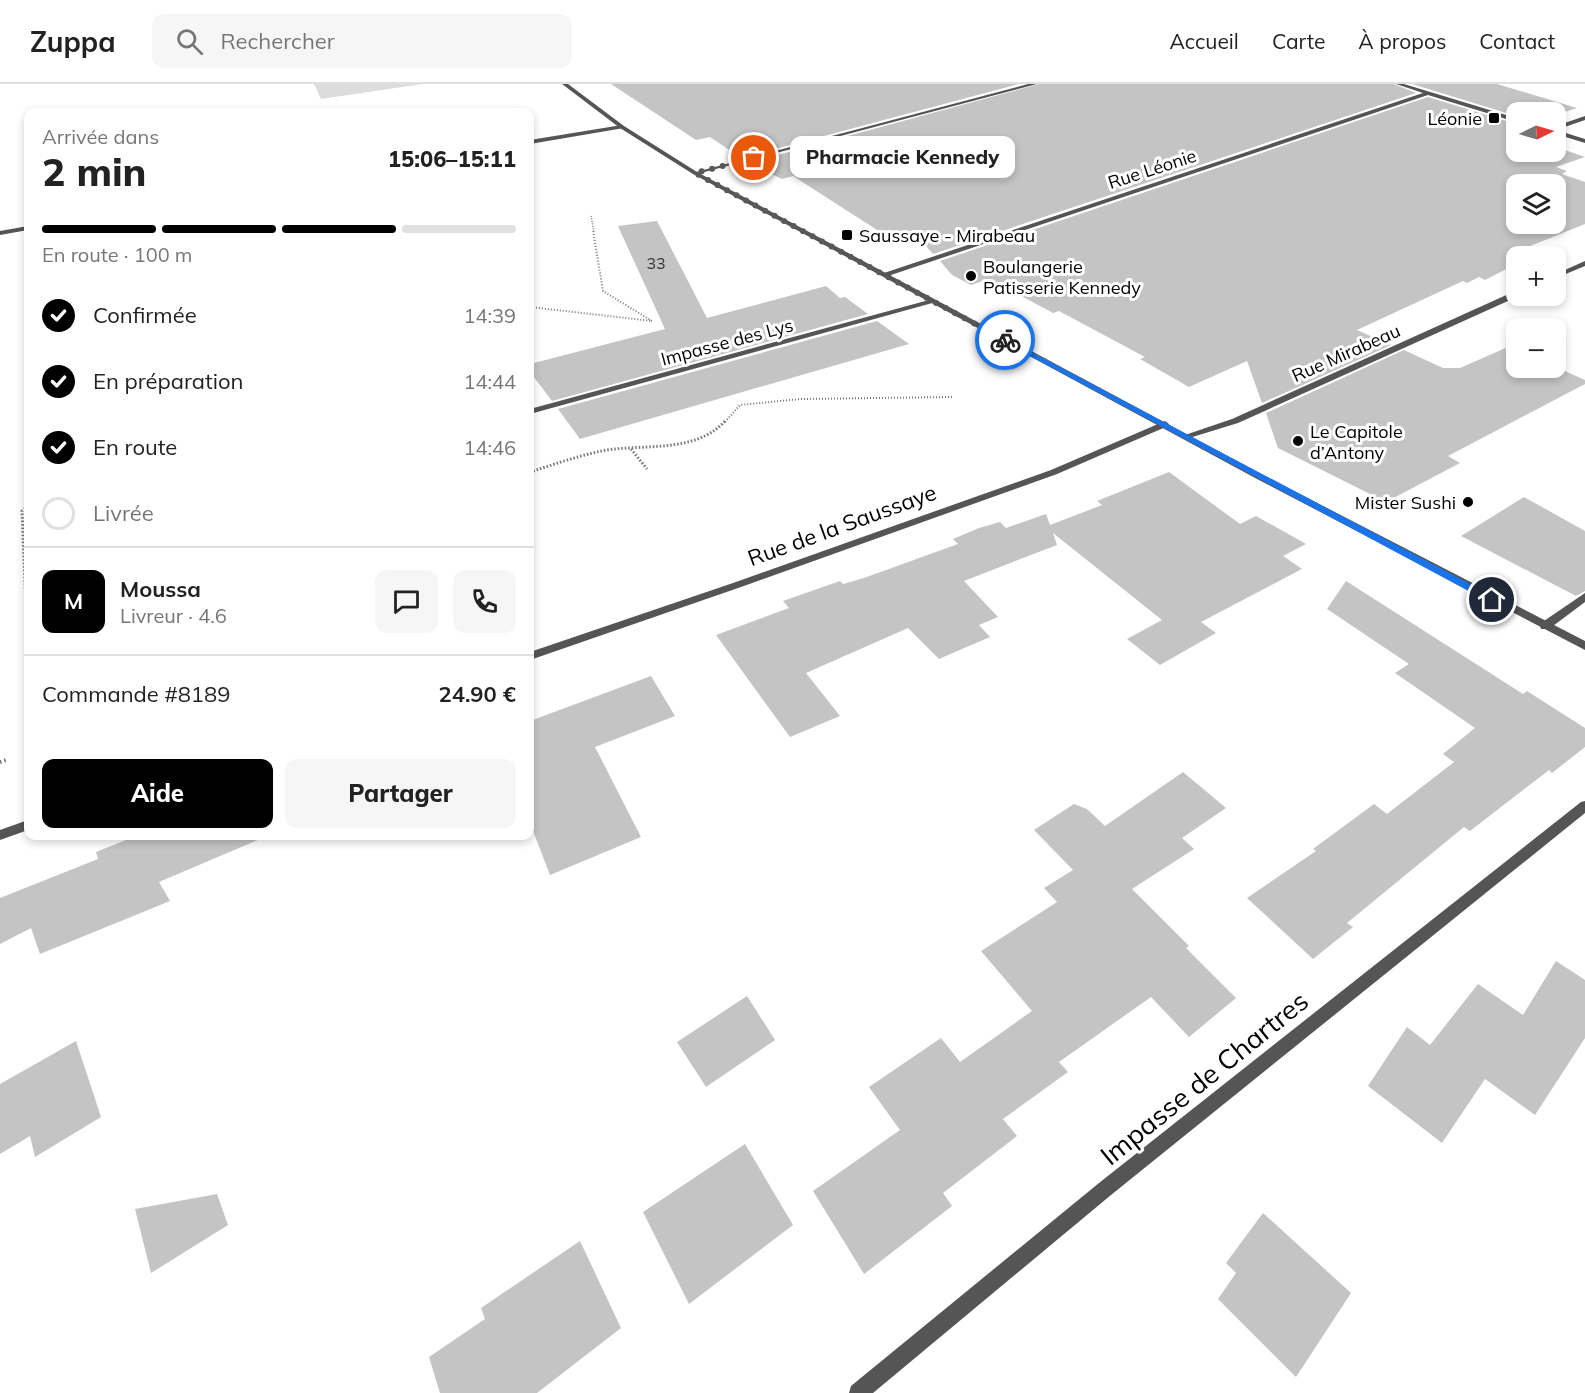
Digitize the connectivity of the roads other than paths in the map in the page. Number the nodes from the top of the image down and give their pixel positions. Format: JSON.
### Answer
{"nodes":[{"id":1,"x":565,"y":84,"type":"edge"},
{"id":2,"x":1034,"y":84,"type":"edge"},
{"id":3,"x":1400,"y":84,"type":"edge"},
{"id":4,"x":1428,"y":93,"type":"junction"},
{"id":5,"x":1506,"y":117,"type":"edge"},
{"id":6,"x":1585,"y":118,"type":"edge"},
{"id":7,"x":1566,"y":126,"type":"edge"},
{"id":8,"x":622,"y":127,"type":"junction"},
{"id":9,"x":1566,"y":134,"type":"edge"},
{"id":10,"x":534,"y":141,"type":"edge"},
{"id":11,"x":1585,"y":141,"type":"edge"},
{"id":12,"x":695,"y":173,"type":"junction"},
{"id":13,"x":24,"y":229,"type":"edge"},
{"id":14,"x":0,"y":233,"type":"edge"},
{"id":15,"x":1585,"y":263,"type":"edge"},
{"id":16,"x":1566,"y":272,"type":"edge"},
{"id":17,"x":885,"y":274,"type":"junction"},
{"id":18,"x":1506,"y":299,"type":"edge"},
{"id":19,"x":932,"y":302,"type":"junction"},
{"id":20,"x":534,"y":411,"type":"edge"},
{"id":21,"x":1164,"y":424,"type":"junction"},
{"id":22,"x":1186,"y":436,"type":"junction"},
{"id":23,"x":1585,"y":597,"type":"edge"},
{"id":24,"x":1545,"y":626,"type":"junction"},
{"id":25,"x":1585,"y":646,"type":"edge"},
{"id":26,"x":534,"y":655,"type":"edge"},
{"id":27,"x":1585,"y":806,"type":"edge"},
{"id":28,"x":24,"y":827,"type":"edge"},
{"id":29,"x":0,"y":836,"type":"edge"},
{"id":30,"x":858,"y":1393,"type":"edge"}],
"edges":[{"from":1,"to":8,"type":"street"},
{"from":2,"to":12,"type":"street"},
{"from":3,"to":4,"type":"street"},
{"from":4,"to":5,"type":"street"},
{"from":4,"to":17,"type":"street","name":"Rue Léonie"},
{"from":6,"to":7,"type":"street"},
{"from":8,"to":10,"type":"street"},
{"from":8,"to":12,"type":"street"},
{"from":9,"to":11,"type":"street"},
{"from":12,"to":17,"type":"street"},
{"from":13,"to":14,"type":"street"},
{"from":15,"to":16,"type":"street"},
{"from":17,"to":19,"type":"street"},
{"from":18,"to":22,"type":"street","name":"Rue Mirabeau"},
{"from":19,"to":20,"type":"street","name":"Impasse des Lys"},
{"from":19,"to":21,"type":"street"},
{"from":21,"to":22,"type":"street"},
{"from":21,"to":26,"type":"street","name":"Rue de la Saussaye"},
{"from":22,"to":24,"type":"street"},
{"from":23,"to":24,"type":"street"},
{"from":24,"to":25,"type":"street"},
{"from":27,"to":30,"type":"street","name":"Impasse de Chartres"},
{"from":28,"to":29,"type":"street"}]}
